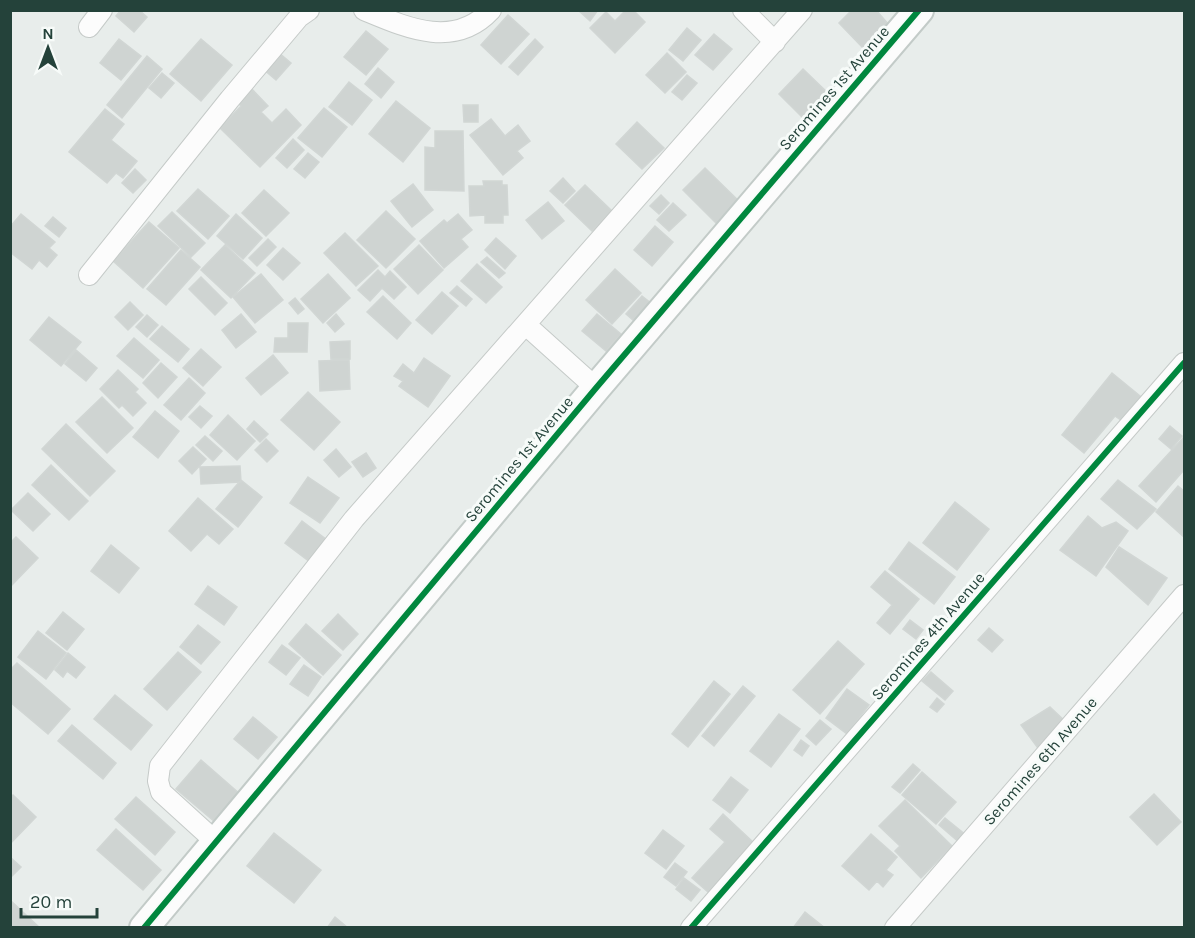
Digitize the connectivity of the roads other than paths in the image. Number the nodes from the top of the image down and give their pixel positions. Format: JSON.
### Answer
{"nodes":[{"id":1,"x":102,"y":10,"type":"edge"},
{"id":2,"x":363,"y":10,"type":"edge"},
{"id":3,"x":491,"y":10,"type":"edge"},
{"id":4,"x":743,"y":10,"type":"edge"},
{"id":5,"x":802,"y":10,"type":"edge"},
{"id":6,"x":919,"y":10,"type":"edge"},
{"id":7,"x":300,"y":13,"type":"edge"},
{"id":8,"x":88,"y":27,"type":"dead end"},
{"id":9,"x":775,"y":42,"type":"junction"},
{"id":10,"x":89,"y":275,"type":"dead end"},
{"id":11,"x":526,"y":326,"type":"junction"},
{"id":12,"x":1185,"y":363,"type":"edge"},
{"id":13,"x":596,"y":388,"type":"junction"},
{"id":14,"x":1185,"y":595,"type":"edge"},
{"id":15,"x":216,"y":842,"type":"junction"},
{"id":16,"x":144,"y":927,"type":"edge"},
{"id":17,"x":691,"y":927,"type":"edge"},
{"id":18,"x":895,"y":927,"type":"edge"}],
"edges":[{"from":1,"to":8,"type":"street"},
{"from":2,"to":3,"type":"street"},
{"from":4,"to":9,"type":"street"},
{"from":5,"to":9,"type":"street"},
{"from":6,"to":13,"type":"street","name":"Seromines 1st Avenue"},
{"from":7,"to":10,"type":"street"},
{"from":9,"to":11,"type":"street"},
{"from":11,"to":13,"type":"street"},
{"from":11,"to":15,"type":"street"},
{"from":12,"to":17,"type":"street","name":"Seromines 4th Avenue"},
{"from":13,"to":15,"type":"street","name":"Seromines 1st Avenue"},
{"from":14,"to":18,"type":"street","name":"Seromines 6th Avenue"},
{"from":15,"to":16,"type":"street","name":"Seromines 1st Avenue"}]}
